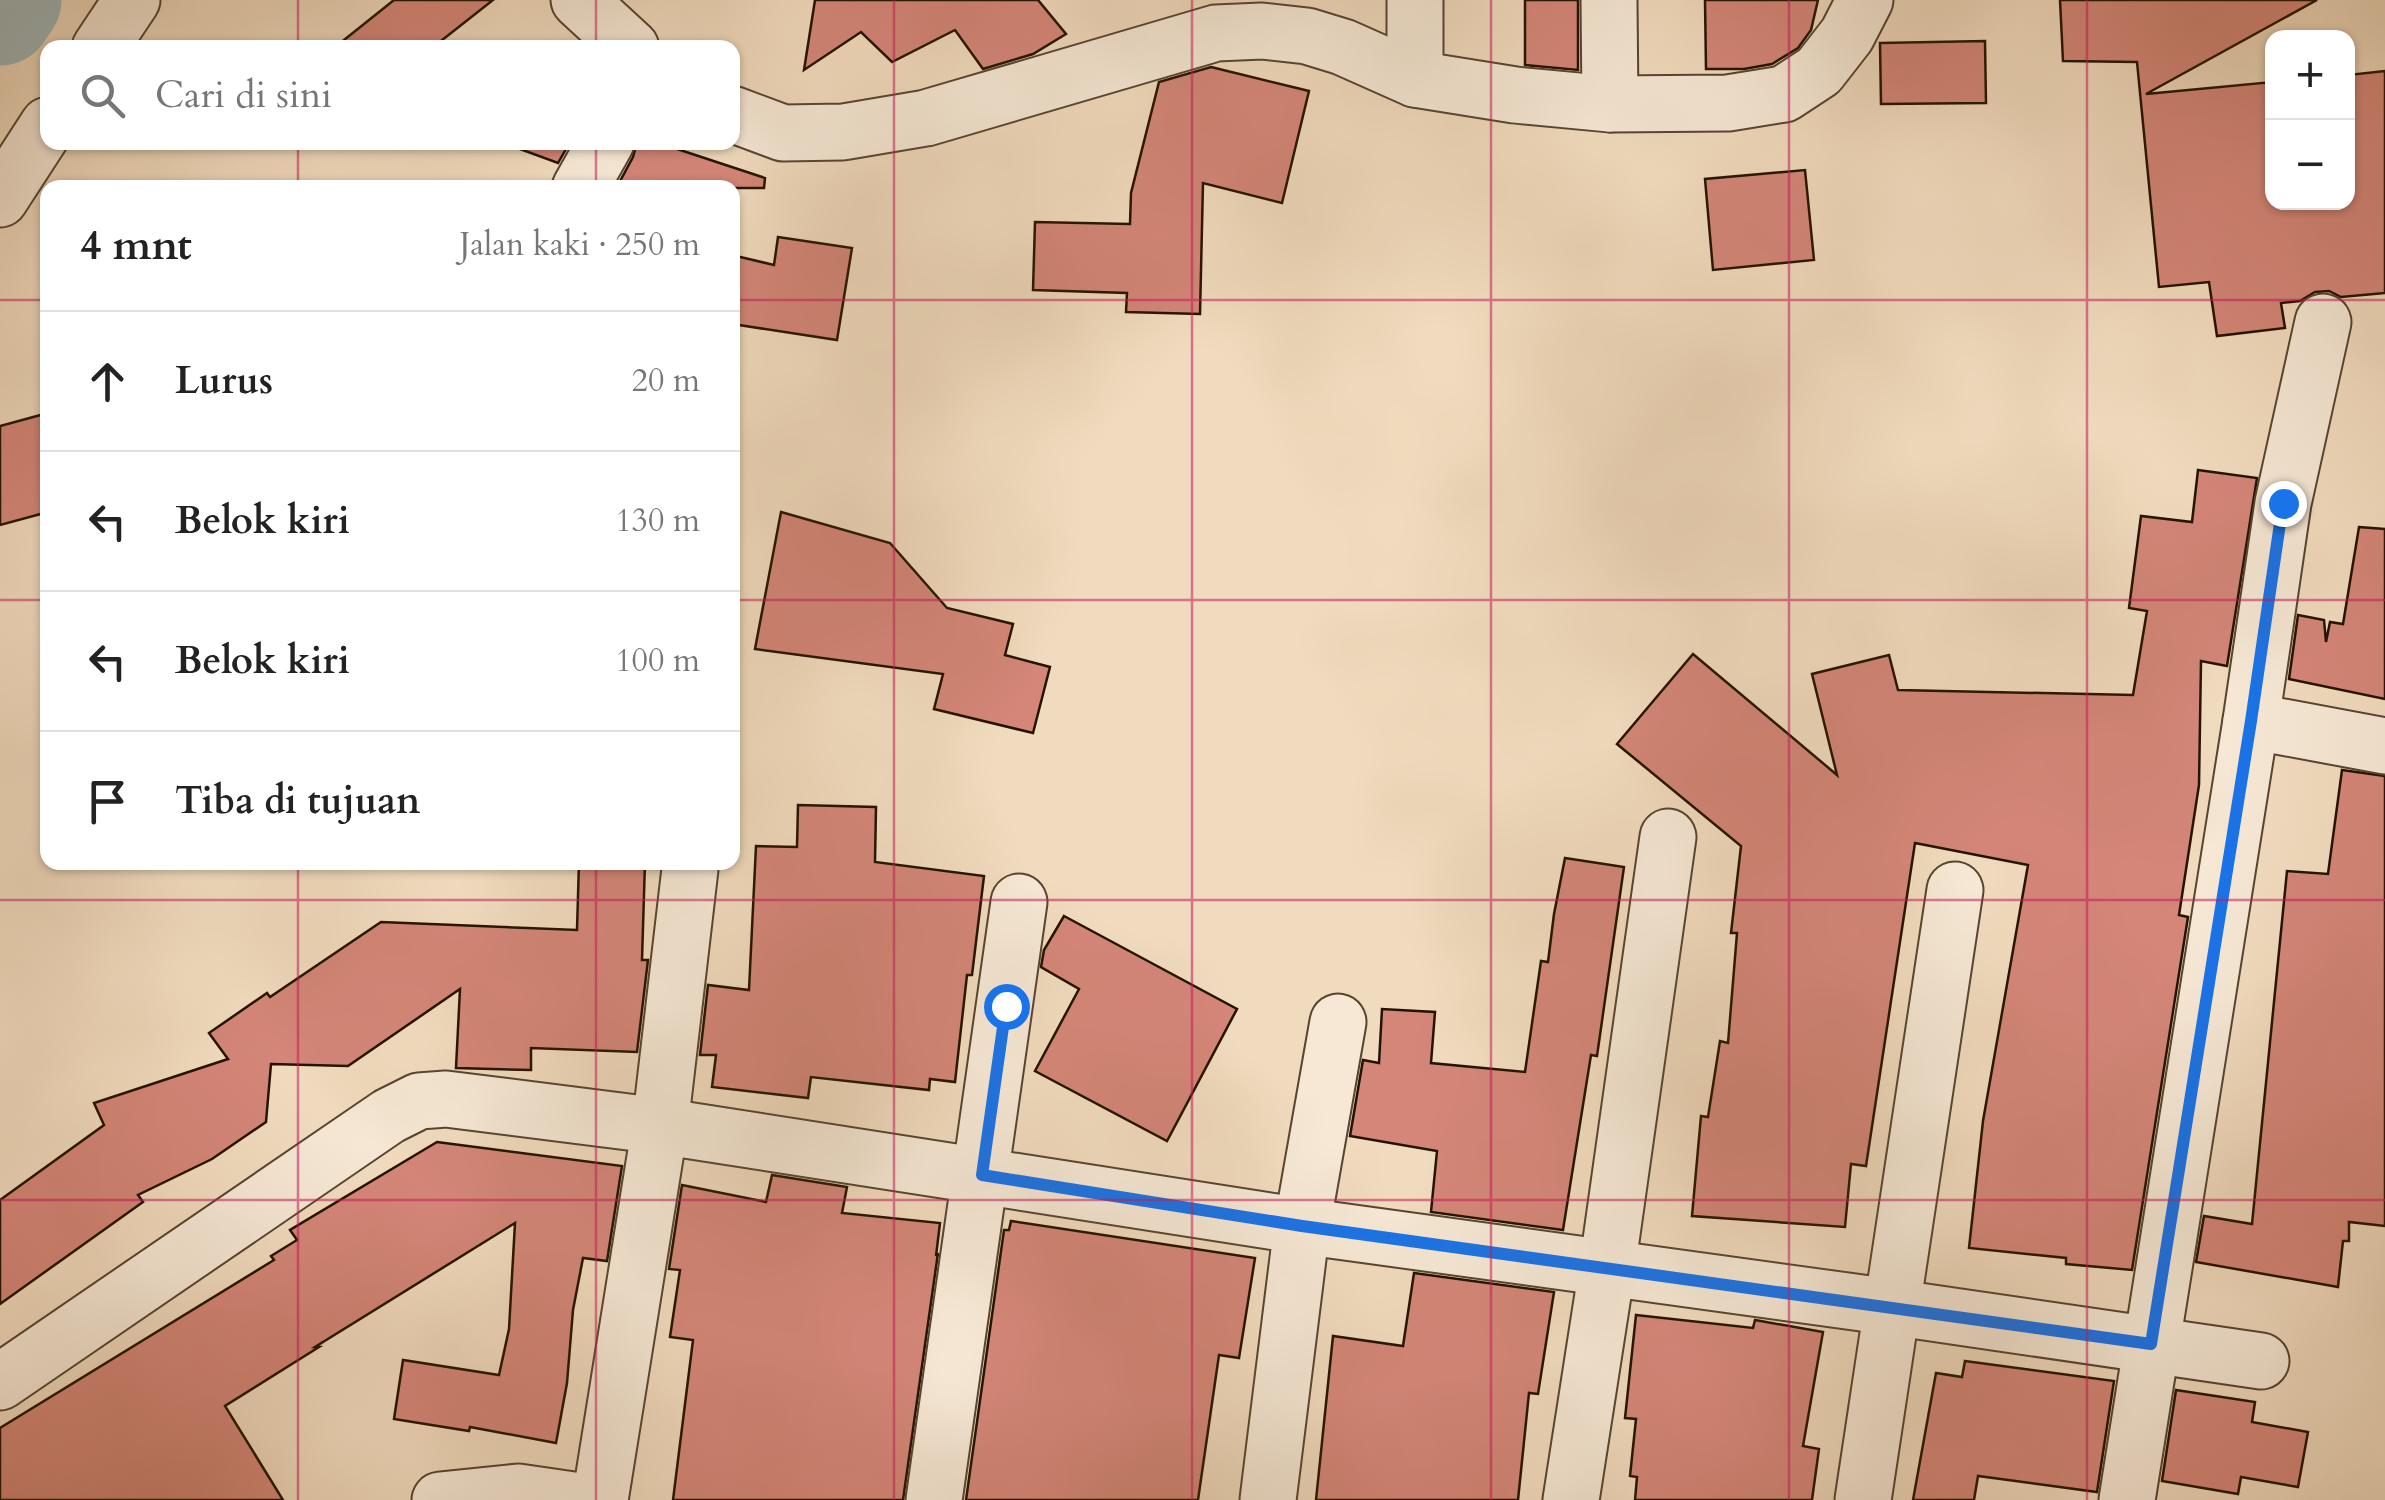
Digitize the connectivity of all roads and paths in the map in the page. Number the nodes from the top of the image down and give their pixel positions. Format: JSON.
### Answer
{"nodes":[{"id":1,"x":132,"y":0,"type":"edge"},
{"id":2,"x":579,"y":0,"type":"edge"},
{"id":3,"x":1416,"y":0,"type":"edge"},
{"id":4,"x":1609,"y":0,"type":"edge"},
{"id":5,"x":1866,"y":0,"type":"edge"},
{"id":6,"x":105,"y":40,"type":"edge"},
{"id":7,"x":622,"y":40,"type":"edge"},
{"id":8,"x":1414,"y":80,"type":"junction"},
{"id":9,"x":1610,"y":104,"type":"junction"},
{"id":10,"x":740,"y":117,"type":"edge"},
{"id":11,"x":40,"y":137,"type":"edge"},
{"id":12,"x":601,"y":150,"type":"edge"},
{"id":13,"x":585,"y":180,"type":"edge"},
{"id":14,"x":5,"y":190,"type":"edge"},
{"id":15,"x":2324,"y":322,"type":"dead end"},
{"id":16,"x":2251,"y":721,"type":"junction"},
{"id":17,"x":2385,"y":746,"type":"edge"},
{"id":18,"x":1668,"y":837,"type":"dead end"},
{"id":19,"x":690,"y":870,"type":"edge"},
{"id":20,"x":1955,"y":890,"type":"dead end"},
{"id":21,"x":1019,"y":902,"type":"dead end"},
{"id":22,"x":1338,"y":1022,"type":"dead end"},
{"id":23,"x":660,"y":1126,"type":"junction"},
{"id":24,"x":982,"y":1175,"type":"junction"},
{"id":25,"x":1302,"y":1226,"type":"junction"},
{"id":26,"x":1608,"y":1269,"type":"junction"},
{"id":27,"x":1891,"y":1307,"type":"junction"},
{"id":28,"x":2151,"y":1344,"type":"junction"},
{"id":29,"x":2262,"y":1361,"type":"dead end"},
{"id":30,"x":0,"y":1382,"type":"edge"},
{"id":31,"x":440,"y":1500,"type":"edge"},
{"id":32,"x":573,"y":1500,"type":"edge"},
{"id":33,"x":600,"y":1500,"type":"edge"},
{"id":34,"x":934,"y":1500,"type":"edge"},
{"id":35,"x":1268,"y":1500,"type":"edge"},
{"id":36,"x":1571,"y":1500,"type":"edge"},
{"id":37,"x":1862,"y":1500,"type":"edge"},
{"id":38,"x":2126,"y":1500,"type":"edge"}],
"edges":[{"from":1,"to":6,"type":"street"},
{"from":2,"to":7,"type":"street"},
{"from":3,"to":8,"type":"street"},
{"from":4,"to":9,"type":"street"},
{"from":5,"to":9,"type":"street"},
{"from":8,"to":9,"type":"street"},
{"from":8,"to":10,"type":"street"},
{"from":11,"to":14,"type":"street"},
{"from":12,"to":13,"type":"street"},
{"from":15,"to":16,"type":"street"},
{"from":16,"to":17,"type":"street"},
{"from":16,"to":28,"type":"street"},
{"from":18,"to":26,"type":"street"},
{"from":19,"to":23,"type":"street"},
{"from":20,"to":27,"type":"street"},
{"from":21,"to":24,"type":"street"},
{"from":22,"to":25,"type":"street"},
{"from":23,"to":24,"type":"street"},
{"from":23,"to":30,"type":"street"},
{"from":23,"to":33,"type":"street"},
{"from":24,"to":25,"type":"street"},
{"from":24,"to":34,"type":"street"},
{"from":25,"to":26,"type":"street"},
{"from":25,"to":35,"type":"street"},
{"from":26,"to":27,"type":"street"},
{"from":26,"to":36,"type":"street"},
{"from":27,"to":28,"type":"street"},
{"from":27,"to":37,"type":"street"},
{"from":28,"to":29,"type":"street"},
{"from":28,"to":38,"type":"street"},
{"from":31,"to":32,"type":"street"}]}
